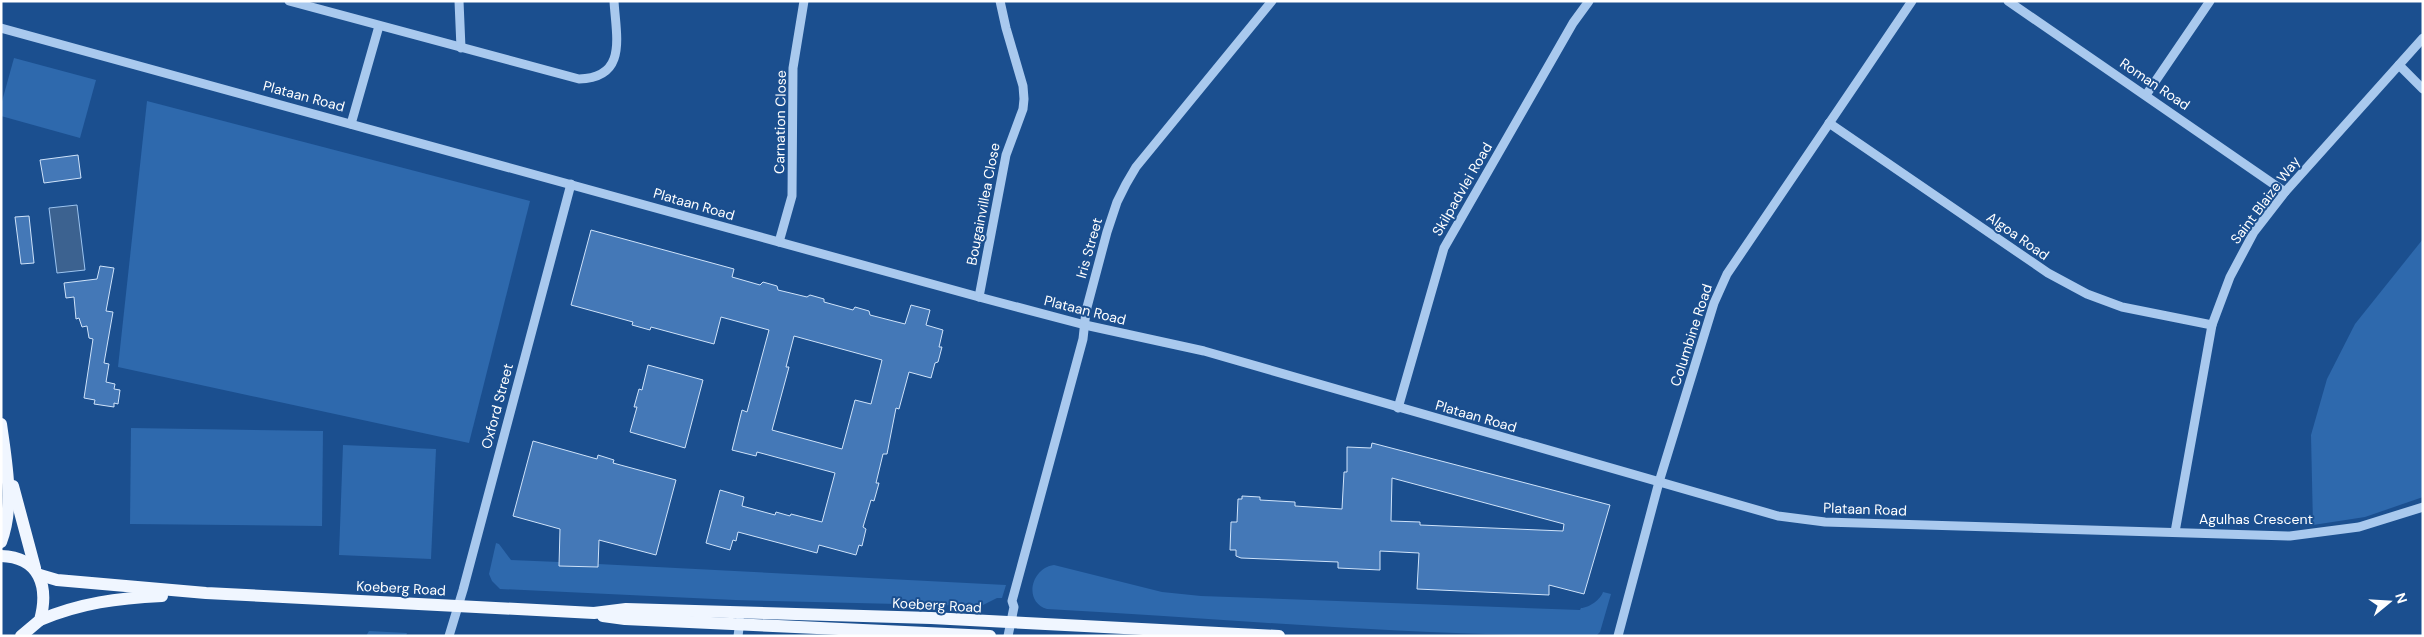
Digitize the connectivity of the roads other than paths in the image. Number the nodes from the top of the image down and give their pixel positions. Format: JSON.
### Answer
{"nodes":[{"id":1,"x":289,"y":1,"type":"edge"},
{"id":2,"x":459,"y":1,"type":"edge"},
{"id":3,"x":614,"y":1,"type":"edge"},
{"id":4,"x":804,"y":1,"type":"edge"},
{"id":5,"x":1000,"y":1,"type":"edge"},
{"id":6,"x":1272,"y":1,"type":"edge"},
{"id":7,"x":1589,"y":1,"type":"edge"},
{"id":8,"x":1912,"y":1,"type":"edge"},
{"id":9,"x":2008,"y":1,"type":"edge"},
{"id":10,"x":2210,"y":1,"type":"edge"},
{"id":11,"x":379,"y":26,"type":"junction"},
{"id":12,"x":1,"y":28,"type":"edge"},
{"id":13,"x":2423,"y":38,"type":"edge"},
{"id":14,"x":461,"y":48,"type":"junction"},
{"id":15,"x":2399,"y":65,"type":"junction"},
{"id":16,"x":2423,"y":89,"type":"edge"},
{"id":17,"x":2146,"y":95,"type":"junction"},
{"id":18,"x":1829,"y":123,"type":"junction"},
{"id":19,"x":351,"y":124,"type":"junction"},
{"id":20,"x":571,"y":184,"type":"junction"},
{"id":21,"x":2285,"y":192,"type":"junction"},
{"id":22,"x":779,"y":242,"type":"junction"},
{"id":23,"x":979,"y":297,"type":"junction"},
{"id":24,"x":1084,"y":325,"type":"junction"},
{"id":25,"x":2212,"y":325,"type":"junction"},
{"id":26,"x":1398,"y":408,"type":"junction"},
{"id":27,"x":1,"y":424,"type":"edge"},
{"id":28,"x":6,"y":462,"type":"junction"},
{"id":29,"x":1659,"y":482,"type":"junction"},
{"id":30,"x":2423,"y":507,"type":"edge"},
{"id":31,"x":2175,"y":532,"type":"junction"},
{"id":32,"x":1,"y":542,"type":"edge"},
{"id":33,"x":1,"y":556,"type":"edge"},
{"id":34,"x":37,"y":572,"type":"junction"},
{"id":35,"x":206,"y":593,"type":"junction"},
{"id":36,"x":457,"y":606,"type":"junction"},
{"id":37,"x":40,"y":620,"type":"junction"},
{"id":38,"x":740,"y":624,"type":"edge"},
{"id":39,"x":1009,"y":630,"type":"edge"},
{"id":40,"x":1213,"y":633,"type":"edge"},
{"id":41,"x":21,"y":636,"type":"edge"},
{"id":42,"x":449,"y":636,"type":"edge"},
{"id":43,"x":990,"y":636,"type":"edge"},
{"id":44,"x":1279,"y":636,"type":"edge"},
{"id":45,"x":1618,"y":636,"type":"edge"}],
"edges":[{"from":1,"to":11,"type":"street"},
{"from":2,"to":14,"type":"street"},
{"from":3,"to":14,"type":"street"},
{"from":4,"to":22,"type":"street","name":"Carnation Close"},
{"from":5,"to":23,"type":"street","name":"Bougainvillea Close"},
{"from":6,"to":24,"type":"street","name":"Iris Street"},
{"from":7,"to":26,"type":"street","name":"Skilpadvlei Road"},
{"from":8,"to":18,"type":"street","name":"Columbine Road"},
{"from":9,"to":17,"type":"street","name":"Roman Road"},
{"from":10,"to":17,"type":"street"},
{"from":11,"to":14,"type":"street"},
{"from":11,"to":19,"type":"street"},
{"from":12,"to":19,"type":"street","name":"Plataan Road"},
{"from":13,"to":15,"type":"street","name":"Saint Blaize Way"},
{"from":15,"to":16,"type":"street"},
{"from":15,"to":21,"type":"street","name":"Saint Blaize Way"},
{"from":17,"to":21,"type":"street","name":"Roman Road"},
{"from":18,"to":25,"type":"street","name":"Algoa Road"},
{"from":18,"to":29,"type":"street","name":"Columbine Road"},
{"from":19,"to":20,"type":"street","name":"Plataan Road"},
{"from":20,"to":22,"type":"street","name":"Plataan Road"},
{"from":20,"to":36,"type":"street","name":"Oxford Street"},
{"from":21,"to":25,"type":"street","name":"Saint Blaize Way"},
{"from":22,"to":23,"type":"street","name":"Plataan Road"},
{"from":23,"to":24,"type":"street","name":"Plataan Road"},
{"from":24,"to":26,"type":"street","name":"Plataan Road"},
{"from":24,"to":39,"type":"street","name":"Iris Street"},
{"from":25,"to":31,"type":"street","name":"Saint Blaize Way"},
{"from":26,"to":29,"type":"street","name":"Plataan Road"},
{"from":27,"to":28,"type":"main road"},
{"from":28,"to":32,"type":"main road"},
{"from":28,"to":34,"type":"main road"},
{"from":29,"to":31,"type":"street","name":"Plataan Road"},
{"from":29,"to":45,"type":"street","name":"Columbine Road"},
{"from":30,"to":31,"type":"street","name":"Agulhas Crescent"},
{"from":33,"to":34,"type":"main road","name":"Koeberg Road"},
{"from":34,"to":35,"type":"main road","name":"Koeberg Road"},
{"from":34,"to":37,"type":"main road"},
{"from":35,"to":36,"type":"main road","name":"Koeberg Road"},
{"from":35,"to":37,"type":"main road","name":"Koeberg Road"},
{"from":36,"to":38,"type":"main road","name":"Koeberg Road"},
{"from":36,"to":42,"type":"street","name":"Oxford Street"},
{"from":37,"to":41,"type":"main road","name":"Koeberg Road"},
{"from":38,"to":39,"type":"main road","name":"Koeberg Road"},
{"from":38,"to":43,"type":"main road","name":"Koeberg Road"},
{"from":39,"to":40,"type":"main road","name":"Koeberg Road"},
{"from":40,"to":44,"type":"main road","name":"Koeberg Road"}]}
